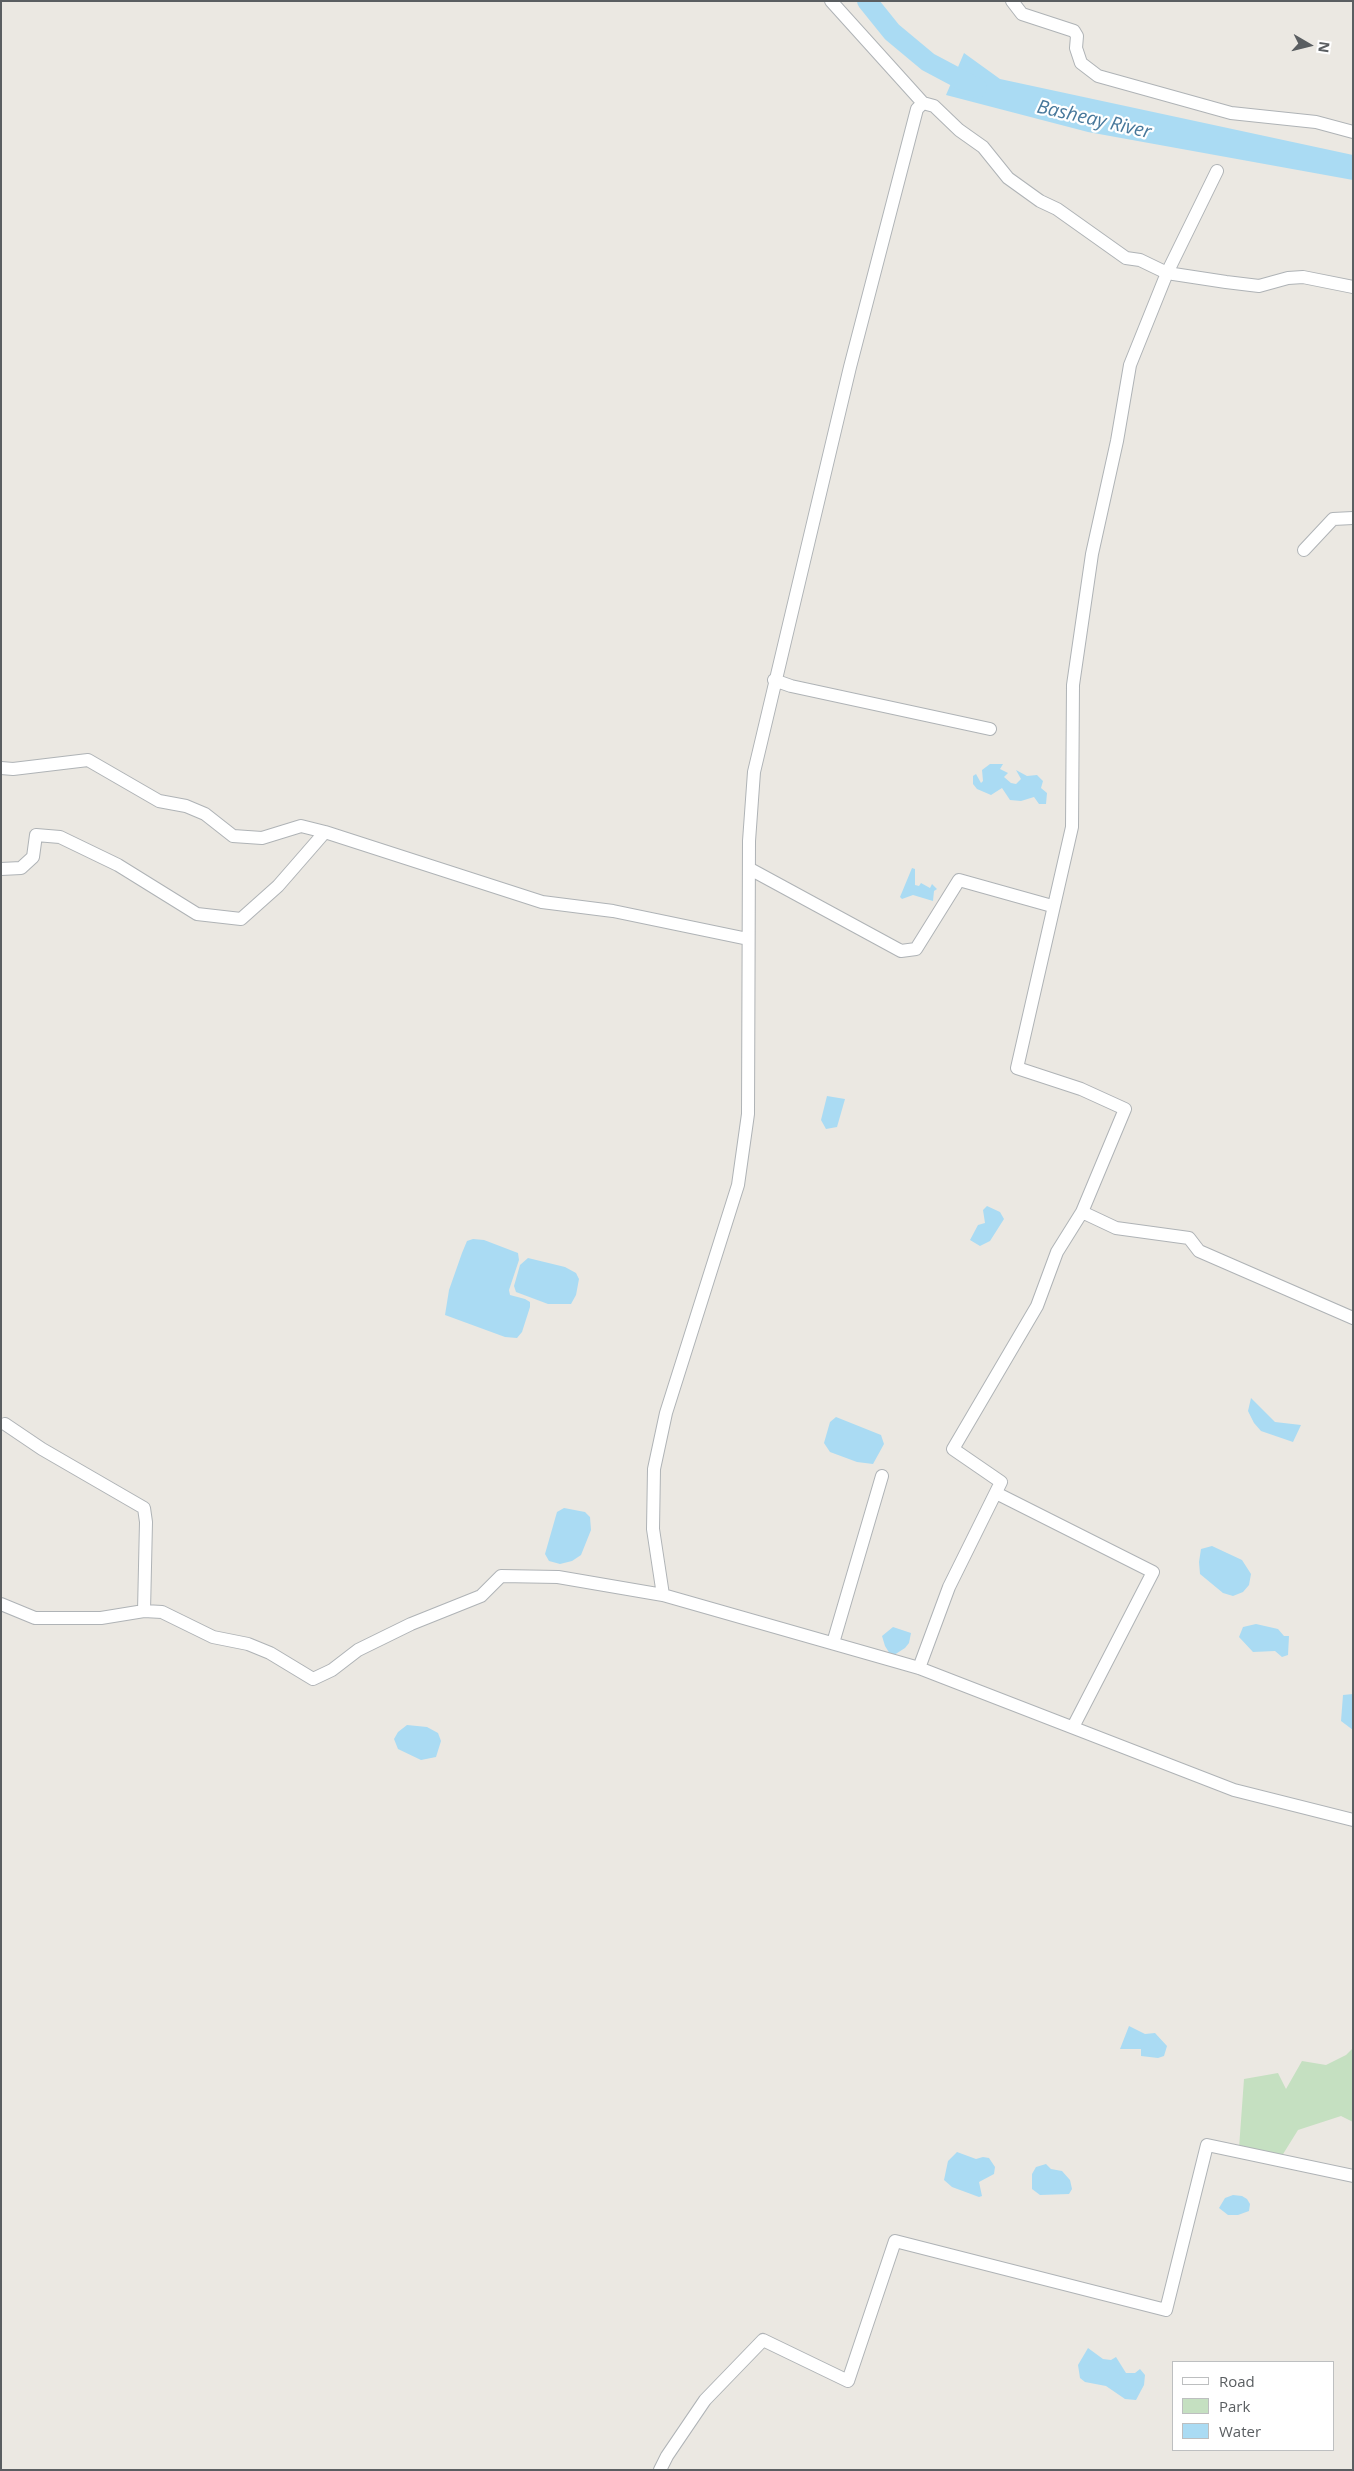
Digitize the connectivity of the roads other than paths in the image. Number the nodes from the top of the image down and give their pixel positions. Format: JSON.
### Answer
{"nodes":[{"id":1,"x":831,"y":1,"type":"edge"},
{"id":2,"x":1012,"y":1,"type":"edge"},
{"id":3,"x":923,"y":103,"type":"junction"},
{"id":4,"x":1353,"y":132,"type":"edge"},
{"id":5,"x":1217,"y":171,"type":"dead end"},
{"id":6,"x":1167,"y":273,"type":"junction"},
{"id":7,"x":1353,"y":287,"type":"edge"},
{"id":8,"x":1353,"y":518,"type":"edge"},
{"id":9,"x":1304,"y":550,"type":"dead end"},
{"id":10,"x":774,"y":680,"type":"junction"},
{"id":11,"x":990,"y":729,"type":"dead end"},
{"id":12,"x":1,"y":768,"type":"edge"},
{"id":13,"x":325,"y":832,"type":"junction"},
{"id":14,"x":1,"y":868,"type":"edge"},
{"id":15,"x":750,"y":869,"type":"junction"},
{"id":16,"x":1052,"y":906,"type":"junction"},
{"id":17,"x":748,"y":939,"type":"junction"},
{"id":18,"x":1082,"y":1212,"type":"junction"},
{"id":19,"x":1353,"y":1318,"type":"edge"},
{"id":20,"x":5,"y":1424,"type":"dead end"},
{"id":21,"x":882,"y":1476,"type":"dead end"},
{"id":22,"x":996,"y":1492,"type":"junction"},
{"id":23,"x":663,"y":1595,"type":"junction"},
{"id":24,"x":1,"y":1604,"type":"edge"},
{"id":25,"x":144,"y":1611,"type":"junction"},
{"id":26,"x":833,"y":1643,"type":"junction"},
{"id":27,"x":919,"y":1668,"type":"junction"},
{"id":28,"x":1073,"y":1727,"type":"junction"},
{"id":29,"x":1353,"y":1820,"type":"edge"},
{"id":30,"x":1353,"y":2176,"type":"edge"},
{"id":31,"x":660,"y":2470,"type":"edge"}],
"edges":[{"from":1,"to":3,"type":"street"},
{"from":2,"to":4,"type":"street"},
{"from":3,"to":6,"type":"street"},
{"from":3,"to":10,"type":"street"},
{"from":5,"to":6,"type":"street"},
{"from":6,"to":7,"type":"street"},
{"from":6,"to":16,"type":"street"},
{"from":8,"to":9,"type":"street"},
{"from":10,"to":11,"type":"street"},
{"from":10,"to":15,"type":"street"},
{"from":12,"to":13,"type":"street"},
{"from":13,"to":14,"type":"street"},
{"from":13,"to":17,"type":"street"},
{"from":15,"to":16,"type":"street"},
{"from":15,"to":17,"type":"street"},
{"from":16,"to":18,"type":"street"},
{"from":17,"to":23,"type":"street"},
{"from":18,"to":19,"type":"street"},
{"from":18,"to":22,"type":"street"},
{"from":20,"to":25,"type":"street"},
{"from":21,"to":26,"type":"street"},
{"from":22,"to":27,"type":"street"},
{"from":22,"to":28,"type":"street"},
{"from":23,"to":25,"type":"street"},
{"from":23,"to":26,"type":"street"},
{"from":24,"to":25,"type":"street"},
{"from":26,"to":27,"type":"street"},
{"from":27,"to":28,"type":"street"},
{"from":28,"to":29,"type":"street"},
{"from":30,"to":31,"type":"street"}]}
